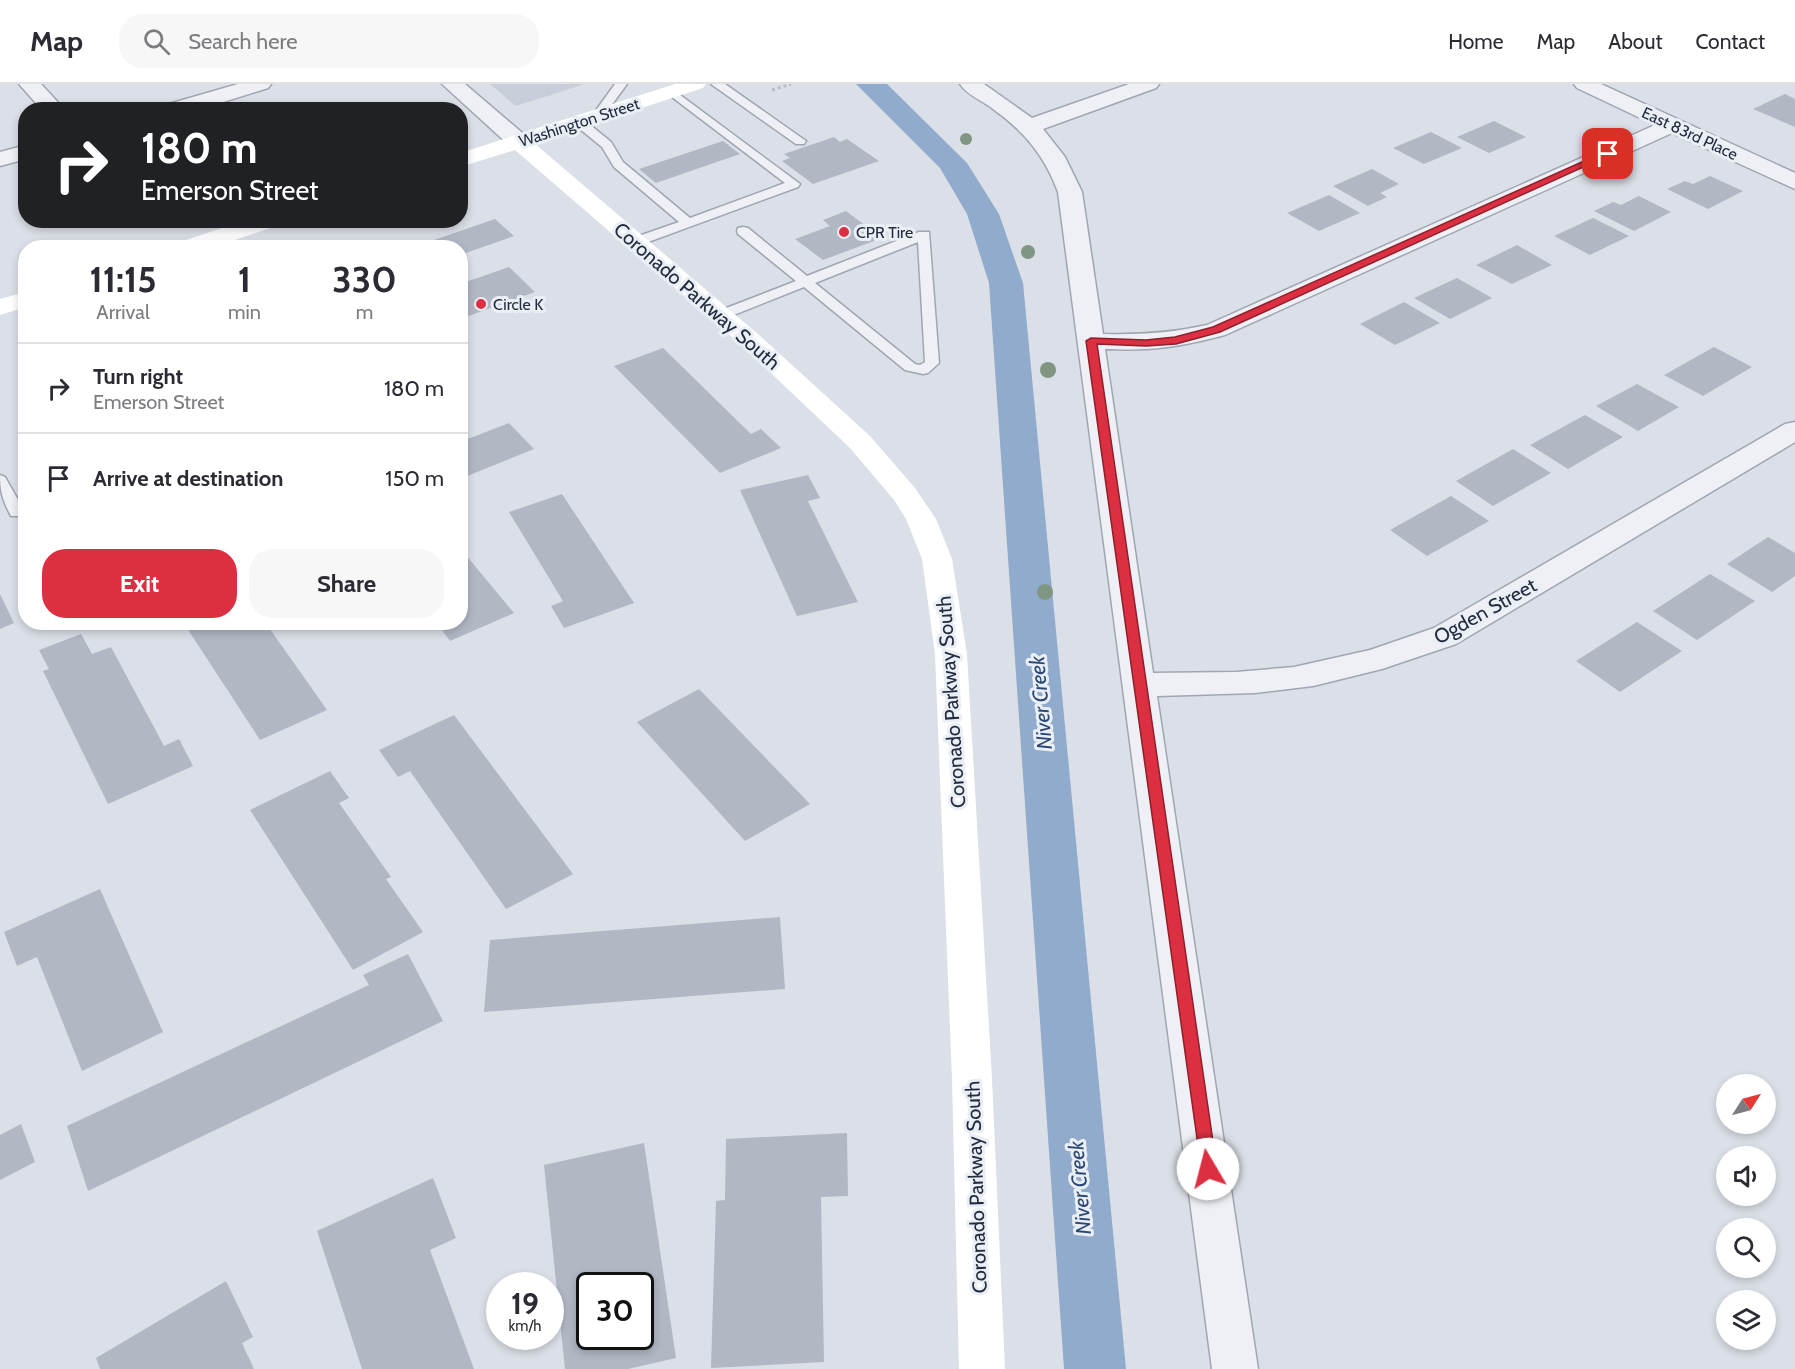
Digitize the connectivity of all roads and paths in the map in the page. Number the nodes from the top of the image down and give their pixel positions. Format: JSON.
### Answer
{"nodes":[{"id":1,"x":28,"y":84,"type":"edge"},
{"id":2,"x":261,"y":84,"type":"edge"},
{"id":3,"x":452,"y":84,"type":"edge"},
{"id":4,"x":621,"y":84,"type":"edge"},
{"id":5,"x":696,"y":84,"type":"edge"},
{"id":6,"x":717,"y":84,"type":"edge"},
{"id":7,"x":970,"y":84,"type":"edge"},
{"id":8,"x":1149,"y":84,"type":"edge"},
{"id":9,"x":1584,"y":84,"type":"edge"},
{"id":10,"x":672,"y":92,"type":"junction"},
{"id":11,"x":47,"y":102,"type":"edge"},
{"id":12,"x":200,"y":102,"type":"edge"},
{"id":13,"x":589,"y":119,"type":"junction"},
{"id":14,"x":1673,"y":125,"type":"junction"},
{"id":15,"x":1030,"y":126,"type":"junction"},
{"id":16,"x":800,"y":141,"type":"dead end"},
{"id":17,"x":519,"y":142,"type":"junction"},
{"id":18,"x":18,"y":154,"type":"edge"},
{"id":19,"x":468,"y":158,"type":"edge"},
{"id":20,"x":0,"y":159,"type":"edge"},
{"id":21,"x":1795,"y":182,"type":"edge"},
{"id":22,"x":687,"y":222,"type":"junction"},
{"id":23,"x":247,"y":228,"type":"edge"},
{"id":24,"x":743,"y":231,"type":"dead end"},
{"id":25,"x":210,"y":240,"type":"edge"},
{"id":26,"x":635,"y":242,"type":"junction"},
{"id":27,"x":806,"y":282,"type":"junction"},
{"id":28,"x":18,"y":301,"type":"edge"},
{"id":29,"x":0,"y":307,"type":"edge"},
{"id":30,"x":721,"y":315,"type":"junction"},
{"id":31,"x":1091,"y":341,"type":"junction"},
{"id":32,"x":1795,"y":430,"type":"edge"},
{"id":33,"x":0,"y":480,"type":"edge"},
{"id":34,"x":17,"y":512,"type":"dead end"},
{"id":35,"x":1139,"y":685,"type":"junction"},
{"id":36,"x":982,"y":1369,"type":"edge"},
{"id":37,"x":1235,"y":1369,"type":"edge"}],
"edges":[{"from":1,"to":11,"type":"street"},
{"from":2,"to":12,"type":"street"},
{"from":3,"to":17,"type":"street"},
{"from":4,"to":13,"type":"lane"},
{"from":5,"to":10,"type":"street","name":"Washington Street"},
{"from":6,"to":16,"type":"lane"},
{"from":7,"to":15,"type":"street"},
{"from":8,"to":15,"type":"street"},
{"from":9,"to":14,"type":"street","name":"East 83rd Place"},
{"from":10,"to":13,"type":"street","name":"Washington Street"},
{"from":10,"to":22,"type":"lane"},
{"from":13,"to":17,"type":"street","name":"Washington Street"},
{"from":13,"to":22,"type":"lane"},
{"from":14,"to":21,"type":"street","name":"East 83rd Place"},
{"from":14,"to":31,"type":"street"},
{"from":15,"to":31,"type":"street"},
{"from":17,"to":19,"type":"street","name":"Washington Street"},
{"from":17,"to":26,"type":"street","name":"Coronado Parkway South"},
{"from":18,"to":20,"type":"street"},
{"from":22,"to":26,"type":"lane"},
{"from":23,"to":25,"type":"street"},
{"from":24,"to":27,"type":"lane"},
{"from":26,"to":30,"type":"street","name":"Coronado Parkway South"},
{"from":27,"to":27,"type":"lane"},
{"from":27,"to":30,"type":"lane"},
{"from":28,"to":29,"type":"street"},
{"from":30,"to":36,"type":"street","name":"Coronado Parkway South"},
{"from":31,"to":35,"type":"street"},
{"from":32,"to":35,"type":"street","name":"Ogden Street"},
{"from":33,"to":34,"type":"lane"},
{"from":35,"to":37,"type":"street"}]}
